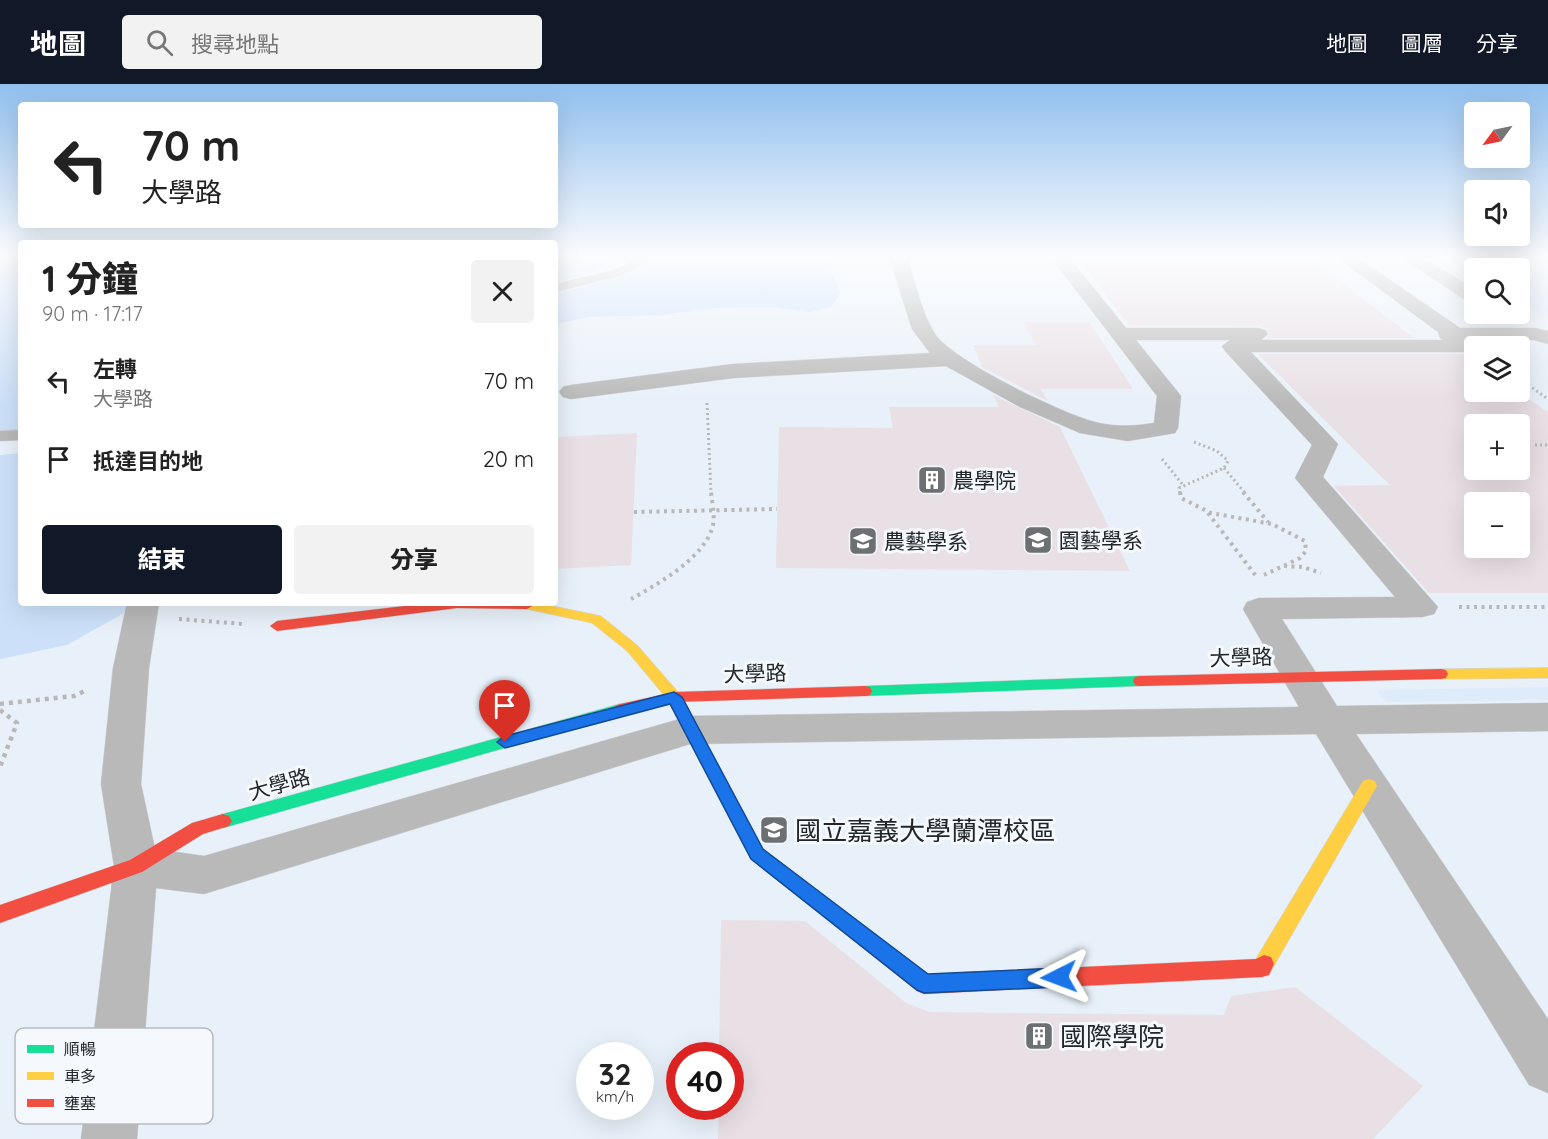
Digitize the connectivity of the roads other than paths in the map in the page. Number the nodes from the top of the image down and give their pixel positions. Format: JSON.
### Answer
{"nodes":[{"id":1,"x":915,"y":305,"type":"edge"},
{"id":2,"x":1099,"y":305,"type":"edge"},
{"id":3,"x":1414,"y":305,"type":"edge"},
{"id":4,"x":1519,"y":324,"type":"edge"},
{"id":5,"x":1122,"y":334,"type":"junction"},
{"id":6,"x":1455,"y":334,"type":"junction"},
{"id":7,"x":1544,"y":338,"type":"edge"},
{"id":8,"x":949,"y":359,"type":"junction"},
{"id":9,"x":571,"y":392,"type":"dead end"},
{"id":10,"x":18,"y":435,"type":"edge"},
{"id":11,"x":0,"y":436,"type":"edge"},
{"id":12,"x":441,"y":606,"type":"edge"},
{"id":13,"x":533,"y":606,"type":"edge"},
{"id":14,"x":142,"y":609,"type":"edge"},
{"id":15,"x":277,"y":627,"type":"road end"},
{"id":16,"x":1548,"y":673,"type":"edge"},
{"id":17,"x":1298,"y":676,"type":"junction"},
{"id":18,"x":682,"y":714,"type":"junction"},
{"id":19,"x":1548,"y":717,"type":"edge"},
{"id":20,"x":1326,"y":720,"type":"junction"},
{"id":21,"x":1369,"y":786,"type":"junction"},
{"id":22,"x":136,"y":866,"type":"junction"},
{"id":23,"x":0,"y":914,"type":"edge"},
{"id":24,"x":120,"y":1028,"type":"edge"},
{"id":25,"x":1548,"y":1066,"type":"edge"},
{"id":26,"x":110,"y":1124,"type":"edge"},
{"id":27,"x":109,"y":1139,"type":"edge"}],
"edges":[{"from":1,"to":8,"type":"street"},
{"from":2,"to":5,"type":"street"},
{"from":3,"to":6,"type":"street"},
{"from":4,"to":7,"type":"street"},
{"from":5,"to":6,"type":"street"},
{"from":5,"to":8,"type":"street"},
{"from":6,"to":7,"type":"street"},
{"from":6,"to":17,"type":"street"},
{"from":8,"to":9,"type":"street"},
{"from":10,"to":11,"type":"lane"},
{"from":12,"to":15,"type":"street"},
{"from":13,"to":18,"type":"street"},
{"from":14,"to":22,"type":"street"},
{"from":16,"to":17,"type":"street","name":"大學路"},
{"from":17,"to":18,"type":"street","name":"大學路"},
{"from":17,"to":20,"type":"street"},
{"from":18,"to":20,"type":"street"},
{"from":18,"to":21,"type":"street"},
{"from":18,"to":22,"type":"street"},
{"from":19,"to":20,"type":"street"},
{"from":20,"to":21,"type":"street"},
{"from":21,"to":25,"type":"street"},
{"from":22,"to":23,"type":"street"},
{"from":22,"to":24,"type":"street"},
{"from":26,"to":27,"type":"street"}]}
